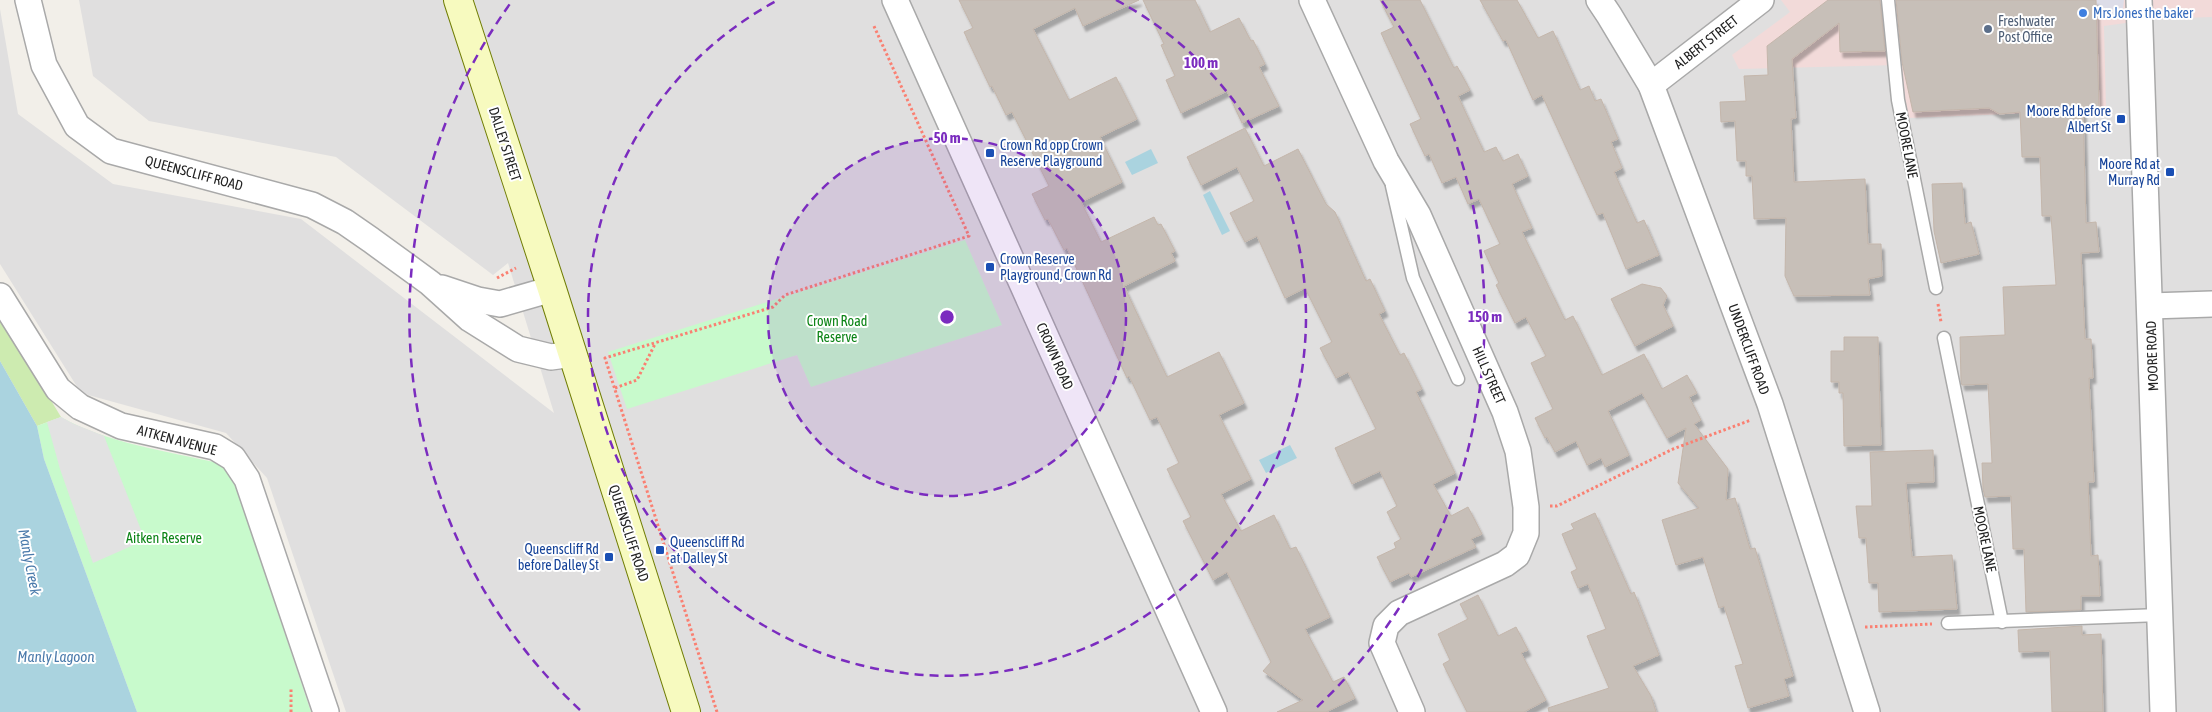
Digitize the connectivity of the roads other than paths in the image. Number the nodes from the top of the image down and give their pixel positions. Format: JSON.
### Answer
{"nodes":[{"id":1,"x":28,"y":0,"type":"edge"},
{"id":2,"x":458,"y":0,"type":"edge"},
{"id":3,"x":895,"y":0,"type":"edge"},
{"id":4,"x":1312,"y":0,"type":"edge"},
{"id":5,"x":1598,"y":0,"type":"edge"},
{"id":6,"x":1761,"y":0,"type":"edge"},
{"id":7,"x":1888,"y":0,"type":"edge"},
{"id":8,"x":2138,"y":0,"type":"edge"},
{"id":9,"x":1651,"y":85,"type":"junction"},
{"id":10,"x":1386,"y":162,"type":"junction"},
{"id":11,"x":430,"y":283,"type":"junction"},
{"id":12,"x":1936,"y":288,"type":"dead end"},
{"id":13,"x":552,"y":289,"type":"junction"},
{"id":14,"x":0,"y":296,"type":"edge"},
{"id":15,"x":2212,"y":304,"type":"edge"},
{"id":16,"x":2150,"y":306,"type":"junction"},
{"id":17,"x":1944,"y":338,"type":"dead end"},
{"id":18,"x":573,"y":354,"type":"junction"},
{"id":19,"x":1458,"y":379,"type":"dead end"},
{"id":20,"x":2160,"y":615,"type":"junction"},
{"id":21,"x":2002,"y":622,"type":"junction"},
{"id":22,"x":1948,"y":623,"type":"road end"},
{"id":23,"x":326,"y":712,"type":"edge"},
{"id":24,"x":686,"y":712,"type":"edge"},
{"id":25,"x":1214,"y":712,"type":"edge"},
{"id":26,"x":1412,"y":712,"type":"edge"},
{"id":27,"x":1867,"y":712,"type":"edge"},
{"id":28,"x":2163,"y":712,"type":"edge"}],
"edges":[{"from":1,"to":11,"type":"street","name":"QUEENSCLIFF ROAD"},
{"from":2,"to":13,"type":"main road","name":"DALLEY STREET"},
{"from":3,"to":25,"type":"street","name":"CROWN ROAD"},
{"from":4,"to":10,"type":"street","name":"HILL STREET"},
{"from":5,"to":9,"type":"street","name":"UNDERCLIFF ROAD"},
{"from":6,"to":9,"type":"street","name":"ALBERT STREET"},
{"from":7,"to":12,"type":"lane","name":"MOORE LANE"},
{"from":8,"to":16,"type":"street","name":"MOORE ROAD"},
{"from":9,"to":27,"type":"street","name":"UNDERCLIFF ROAD"},
{"from":10,"to":19,"type":"lane"},
{"from":10,"to":26,"type":"street","name":"HILL STREET"},
{"from":11,"to":13,"type":"street","name":"QUEENSCLIFF ROAD"},
{"from":11,"to":18,"type":"street","name":"QUEENSCLIFF ROAD"},
{"from":13,"to":18,"type":"main road","name":"QUEENSCLIFF ROAD"},
{"from":14,"to":23,"type":"street","name":"AITKEN AVENUE"},
{"from":15,"to":16,"type":"street"},
{"from":16,"to":20,"type":"street","name":"MOORE ROAD"},
{"from":17,"to":21,"type":"lane","name":"MOORE LANE"},
{"from":18,"to":24,"type":"main road","name":"QUEENSCLIFF ROAD"},
{"from":20,"to":21,"type":"lane"},
{"from":20,"to":28,"type":"street","name":"MOORE ROAD"},
{"from":21,"to":22,"type":"lane"}]}
